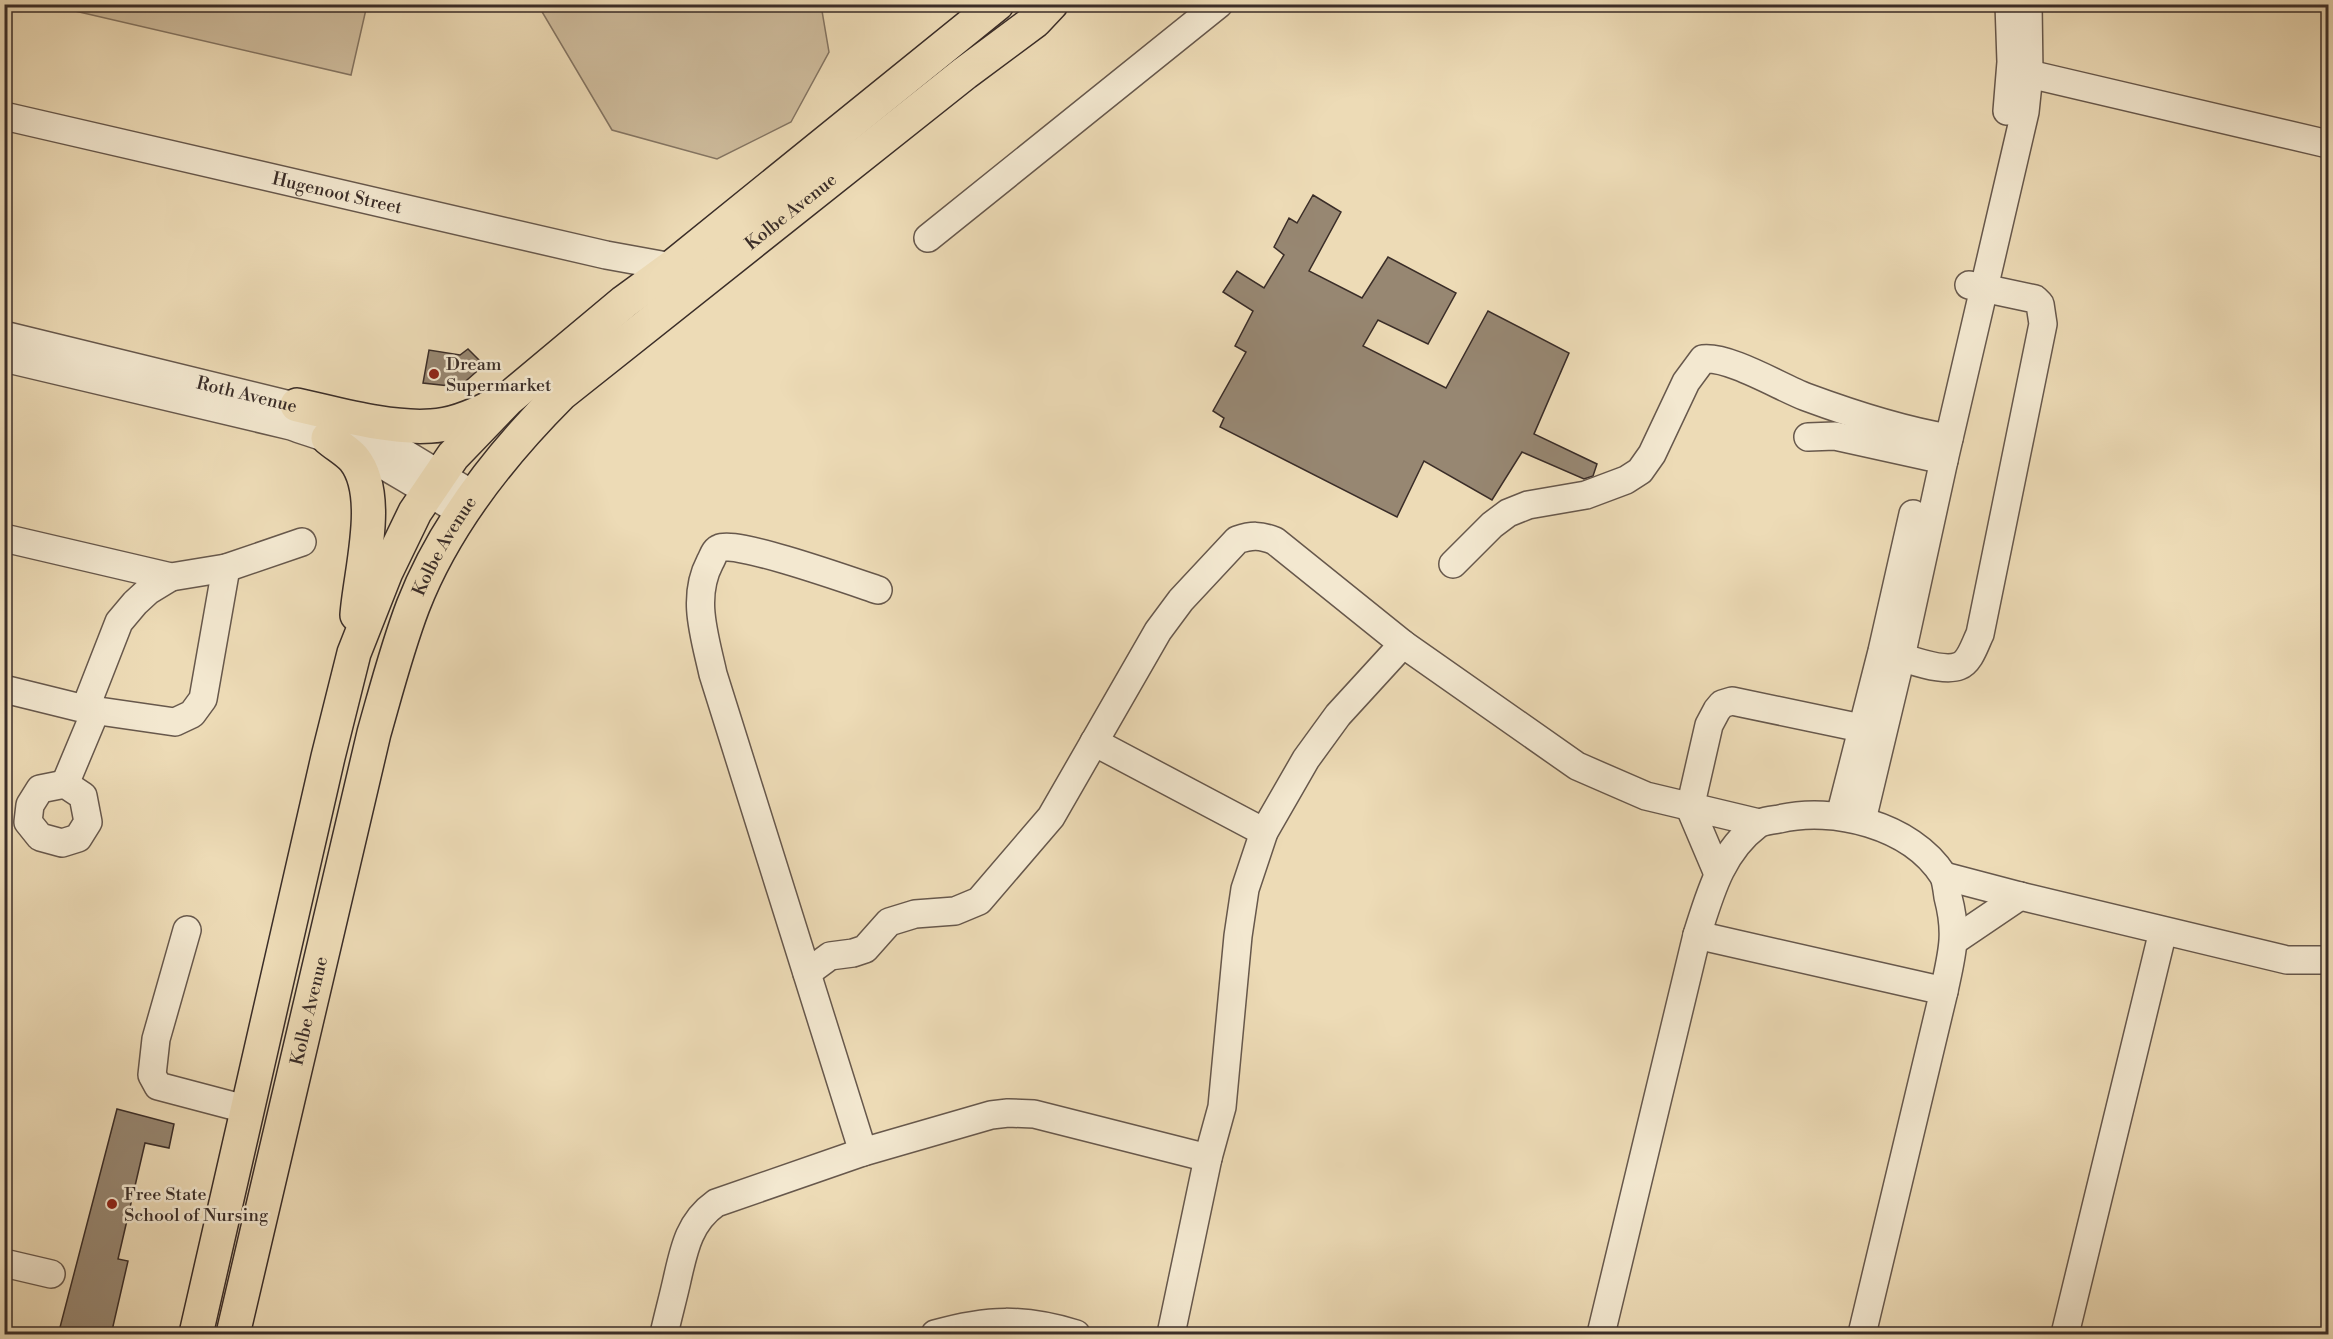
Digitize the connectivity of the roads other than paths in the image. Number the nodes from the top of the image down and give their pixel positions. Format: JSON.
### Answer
{"nodes":[{"id":1,"x":997,"y":4,"type":"edge"},
{"id":2,"x":1051,"y":4,"type":"edge"},
{"id":3,"x":1220,"y":4,"type":"edge"},
{"id":4,"x":2009,"y":4,"type":"edge"},
{"id":5,"x":2028,"y":4,"type":"edge"},
{"id":6,"x":2020,"y":73,"type":"junction"},
{"id":7,"x":4,"y":116,"type":"edge"},
{"id":8,"x":2328,"y":144,"type":"edge"},
{"id":9,"x":928,"y":238,"type":"dead end"},
{"id":10,"x":672,"y":267,"type":"junction"},
{"id":11,"x":1976,"y":286,"type":"junction"},
{"id":12,"x":4,"y":335,"type":"edge"},
{"id":13,"x":4,"y":358,"type":"edge"},
{"id":14,"x":508,"y":399,"type":"junction"},
{"id":15,"x":297,"y":405,"type":"junction"},
{"id":16,"x":1808,"y":437,"type":"dead end"},
{"id":17,"x":328,"y":438,"type":"junction"},
{"id":18,"x":1938,"y":447,"type":"junction"},
{"id":19,"x":434,"y":483,"type":"junction"},
{"id":20,"x":468,"y":505,"type":"junction"},
{"id":21,"x":4,"y":538,"type":"edge"},
{"id":22,"x":302,"y":542,"type":"dead end"},
{"id":23,"x":1453,"y":564,"type":"dead end"},
{"id":24,"x":226,"y":568,"type":"junction"},
{"id":25,"x":171,"y":577,"type":"junction"},
{"id":26,"x":878,"y":590,"type":"dead end"},
{"id":27,"x":1403,"y":644,"type":"junction"},
{"id":28,"x":354,"y":653,"type":"junction"},
{"id":29,"x":1892,"y":654,"type":"junction"},
{"id":30,"x":4,"y":689,"type":"edge"},
{"id":31,"x":91,"y":710,"type":"junction"},
{"id":32,"x":1872,"y":731,"type":"junction"},
{"id":33,"x":1094,"y":742,"type":"junction"},
{"id":34,"x":65,"y":784,"type":"dead end"},
{"id":35,"x":1690,"y":808,"type":"junction"},
{"id":36,"x":1851,"y":818,"type":"junction"},
{"id":37,"x":1759,"y":824,"type":"junction"},
{"id":38,"x":1264,"y":832,"type":"junction"},
{"id":39,"x":1718,"y":874,"type":"junction"},
{"id":40,"x":1944,"y":876,"type":"junction"},
{"id":41,"x":2020,"y":897,"type":"junction"},
{"id":42,"x":187,"y":930,"type":"dead end"},
{"id":43,"x":2163,"y":931,"type":"junction"},
{"id":44,"x":1697,"y":935,"type":"junction"},
{"id":45,"x":1955,"y":940,"type":"junction"},
{"id":46,"x":2328,"y":960,"type":"edge"},
{"id":47,"x":807,"y":973,"type":"junction"},
{"id":48,"x":1944,"y":991,"type":"junction"},
{"id":49,"x":249,"y":1110,"type":"junction"},
{"id":50,"x":284,"y":1119,"type":"junction"},
{"id":51,"x":863,"y":1152,"type":"junction"},
{"id":52,"x":1208,"y":1158,"type":"junction"},
{"id":53,"x":4,"y":1263,"type":"edge"},
{"id":54,"x":51,"y":1274,"type":"dead end"},
{"id":55,"x":196,"y":1335,"type":"edge"},
{"id":56,"x":233,"y":1335,"type":"edge"},
{"id":57,"x":664,"y":1335,"type":"edge"},
{"id":58,"x":935,"y":1335,"type":"edge"},
{"id":59,"x":1076,"y":1335,"type":"edge"},
{"id":60,"x":1172,"y":1335,"type":"edge"},
{"id":61,"x":1601,"y":1335,"type":"edge"},
{"id":62,"x":1862,"y":1335,"type":"edge"},
{"id":63,"x":2065,"y":1335,"type":"edge"}],
"edges":[{"from":1,"to":10,"type":"main road","name":"Kolbe Avenue"},
{"from":2,"to":20,"type":"main road","name":"Kolbe Avenue"},
{"from":3,"to":9,"type":"street"},
{"from":4,"to":6,"type":"street"},
{"from":5,"to":6,"type":"street"},
{"from":6,"to":8,"type":"street"},
{"from":6,"to":11,"type":"street"},
{"from":7,"to":10,"type":"street","name":"Hugenoot Street"},
{"from":10,"to":14,"type":"main road","name":"Kolbe Avenue"},
{"from":11,"to":18,"type":"street"},
{"from":11,"to":29,"type":"street"},
{"from":12,"to":15,"type":"street","name":"Roth Avenue"},
{"from":13,"to":17,"type":"street","name":"Roth Avenue"},
{"from":14,"to":15,"type":"main road"},
{"from":14,"to":19,"type":"main road","name":"Kolbe Avenue"},
{"from":15,"to":19,"type":"street","name":"Roth Avenue"},
{"from":16,"to":18,"type":"street"},
{"from":17,"to":19,"type":"street","name":"Roth Avenue"},
{"from":17,"to":28,"type":"main road"},
{"from":18,"to":23,"type":"street"},
{"from":18,"to":29,"type":"street"},
{"from":19,"to":20,"type":"street","name":"Roth Avenue"},
{"from":19,"to":28,"type":"main road","name":"Kolbe Avenue"},
{"from":20,"to":50,"type":"main road","name":"Kolbe Avenue"},
{"from":21,"to":25,"type":"street"},
{"from":22,"to":24,"type":"street"},
{"from":24,"to":25,"type":"street"},
{"from":24,"to":31,"type":"street"},
{"from":25,"to":31,"type":"street"},
{"from":26,"to":47,"type":"street"},
{"from":27,"to":33,"type":"street"},
{"from":27,"to":35,"type":"street"},
{"from":27,"to":38,"type":"street"},
{"from":28,"to":49,"type":"main road","name":"Kolbe Avenue"},
{"from":29,"to":32,"type":"street"},
{"from":30,"to":31,"type":"street"},
{"from":31,"to":34,"type":"street"},
{"from":32,"to":35,"type":"street"},
{"from":32,"to":36,"type":"street"},
{"from":33,"to":38,"type":"street"},
{"from":33,"to":47,"type":"street"},
{"from":35,"to":37,"type":"street"},
{"from":35,"to":39,"type":"street"},
{"from":36,"to":37,"type":"street"},
{"from":36,"to":40,"type":"street"},
{"from":37,"to":39,"type":"street"},
{"from":38,"to":52,"type":"street"},
{"from":39,"to":44,"type":"street"},
{"from":40,"to":41,"type":"street"},
{"from":40,"to":45,"type":"street"},
{"from":41,"to":43,"type":"street"},
{"from":41,"to":45,"type":"street"},
{"from":42,"to":49,"type":"street"},
{"from":43,"to":46,"type":"street"},
{"from":43,"to":63,"type":"street"},
{"from":44,"to":48,"type":"street"},
{"from":44,"to":61,"type":"street"},
{"from":45,"to":48,"type":"street"},
{"from":47,"to":51,"type":"street"},
{"from":48,"to":62,"type":"street"},
{"from":49,"to":50,"type":"main road"},
{"from":49,"to":55,"type":"main road","name":"Kolbe Avenue"},
{"from":50,"to":56,"type":"main road","name":"Kolbe Avenue"},
{"from":51,"to":52,"type":"street"},
{"from":51,"to":57,"type":"street"},
{"from":52,"to":60,"type":"street"},
{"from":53,"to":54,"type":"street"},
{"from":58,"to":59,"type":"street"}]}
